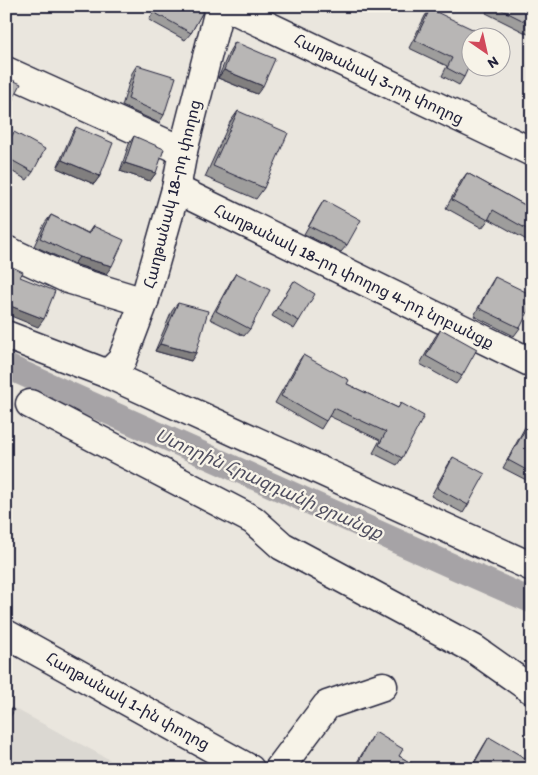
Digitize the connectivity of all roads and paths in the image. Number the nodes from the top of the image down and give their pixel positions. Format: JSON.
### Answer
{"nodes":[{"id":1,"x":220,"y":6,"type":"edge"},
{"id":2,"x":226,"y":6,"type":"edge"},
{"id":3,"x":6,"y":71,"type":"edge"},
{"id":4,"x":184,"y":151,"type":"junction"},
{"id":5,"x":532,"y":152,"type":"edge"},
{"id":6,"x":176,"y":189,"type":"junction"},
{"id":7,"x":6,"y":250,"type":"edge"},
{"id":8,"x":144,"y":302,"type":"junction"},
{"id":9,"x":6,"y":335,"type":"edge"},
{"id":10,"x":532,"y":363,"type":"edge"},
{"id":11,"x":108,"y":374,"type":"junction"},
{"id":12,"x":30,"y":404,"type":"dead end"},
{"id":13,"x":532,"y":567,"type":"edge"},
{"id":14,"x":6,"y":634,"type":"edge"},
{"id":15,"x":383,"y":686,"type":"dead end"},
{"id":16,"x":532,"y":690,"type":"edge"},
{"id":17,"x":250,"y":769,"type":"edge"},
{"id":18,"x":279,"y":769,"type":"edge"}],
"edges":[{"from":1,"to":4,"type":"street","name":"Հաղթանակ 18-րդ փողոց"},
{"from":2,"to":5,"type":"street","name":"Հաղթանակ 3-րդ փողոց"},
{"from":3,"to":4,"type":"street"},
{"from":4,"to":6,"type":"street","name":"Հաղթանակ 18-րդ փողոց"},
{"from":6,"to":8,"type":"street","name":"Հաղթանակ 18-րդ փողոց"},
{"from":6,"to":10,"type":"street","name":"Հաղթանակ 18-րդ փողոց 4-րդ նրբանցք"},
{"from":7,"to":8,"type":"street"},
{"from":8,"to":11,"type":"street","name":"Հաղթանակ 18-րդ փողոց"},
{"from":9,"to":11,"type":"street"},
{"from":11,"to":13,"type":"street"},
{"from":12,"to":16,"type":"street"},
{"from":14,"to":17,"type":"street","name":"Հաղթանակ 1-ին փողոց"},
{"from":15,"to":18,"type":"street"}]}
